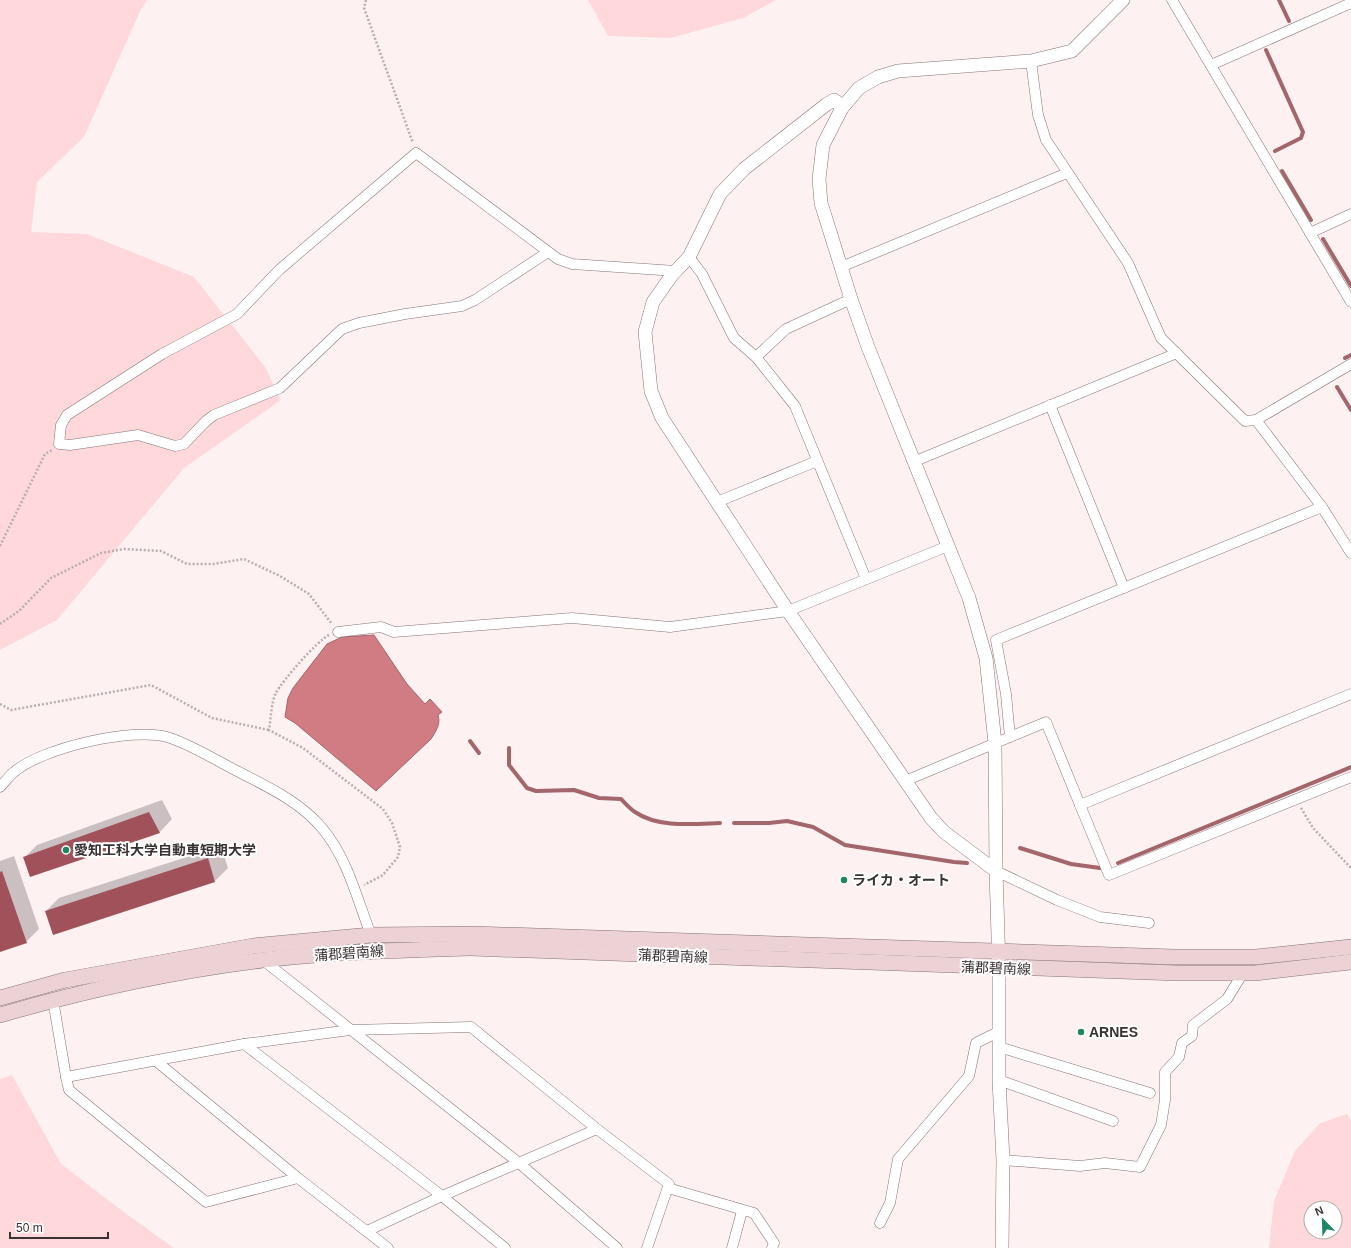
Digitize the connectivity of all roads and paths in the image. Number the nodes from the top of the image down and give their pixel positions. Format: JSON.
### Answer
{"nodes":[{"id":1,"x":366,"y":0,"type":"edge"},
{"id":2,"x":1124,"y":0,"type":"edge"},
{"id":3,"x":1172,"y":0,"type":"edge"},
{"id":4,"x":1351,"y":3,"type":"edge"},
{"id":5,"x":1031,"y":61,"type":"junction"},
{"id":6,"x":1211,"y":65,"type":"junction"},
{"id":7,"x":842,"y":108,"type":"junction"},
{"id":8,"x":416,"y":153,"type":"junction"},
{"id":9,"x":1067,"y":173,"type":"junction"},
{"id":10,"x":1351,"y":214,"type":"edge"},
{"id":11,"x":1310,"y":233,"type":"junction"},
{"id":12,"x":548,"y":252,"type":"junction"},
{"id":13,"x":689,"y":257,"type":"junction"},
{"id":14,"x":841,"y":267,"type":"junction"},
{"id":15,"x":676,"y":271,"type":"junction"},
{"id":16,"x":851,"y":299,"type":"junction"},
{"id":17,"x":1351,"y":302,"type":"edge"},
{"id":18,"x":1177,"y":353,"type":"junction"},
{"id":19,"x":756,"y":357,"type":"junction"},
{"id":20,"x":1351,"y":364,"type":"edge"},
{"id":21,"x":1050,"y":405,"type":"junction"},
{"id":22,"x":1256,"y":420,"type":"junction"},
{"id":23,"x":59,"y":444,"type":"junction"},
{"id":24,"x":817,"y":461,"type":"junction"},
{"id":25,"x":913,"y":462,"type":"junction"},
{"id":26,"x":717,"y":502,"type":"junction"},
{"id":27,"x":1322,"y":507,"type":"junction"},
{"id":28,"x":0,"y":546,"type":"edge"},
{"id":29,"x":948,"y":546,"type":"junction"},
{"id":30,"x":1351,"y":553,"type":"edge"},
{"id":31,"x":866,"y":579,"type":"junction"},
{"id":32,"x":1124,"y":588,"type":"junction"},
{"id":33,"x":788,"y":611,"type":"junction"},
{"id":34,"x":0,"y":624,"type":"edge"},
{"id":35,"x":338,"y":632,"type":"junction"},
{"id":36,"x":1351,"y":694,"type":"edge"},
{"id":37,"x":0,"y":704,"type":"edge"},
{"id":38,"x":269,"y":730,"type":"junction"},
{"id":39,"x":1010,"y":737,"type":"junction"},
{"id":40,"x":995,"y":744,"type":"junction"},
{"id":41,"x":1351,"y":777,"type":"edge"},
{"id":42,"x":905,"y":781,"type":"junction"},
{"id":43,"x":0,"y":787,"type":"edge"},
{"id":44,"x":1296,"y":799,"type":"junction"},
{"id":45,"x":1080,"y":805,"type":"junction"},
{"id":46,"x":1351,"y":868,"type":"edge"},
{"id":47,"x":996,"y":871,"type":"junction"},
{"id":48,"x":355,"y":889,"type":"junction"},
{"id":49,"x":1149,"y":923,"type":"dead end"},
{"id":50,"x":370,"y":935,"type":"junction"},
{"id":51,"x":1351,"y":947,"type":"edge"},
{"id":52,"x":998,"y":951,"type":"junction"},
{"id":53,"x":263,"y":960,"type":"junction"},
{"id":54,"x":1351,"y":962,"type":"edge"},
{"id":55,"x":999,"y":968,"type":"junction"},
{"id":56,"x":1243,"y":973,"type":"junction"},
{"id":57,"x":0,"y":998,"type":"edge"},
{"id":58,"x":53,"y":1000,"type":"junction"},
{"id":59,"x":0,"y":1015,"type":"edge"},
{"id":60,"x":350,"y":1030,"type":"junction"},
{"id":61,"x":998,"y":1032,"type":"junction"},
{"id":62,"x":244,"y":1044,"type":"junction"},
{"id":63,"x":999,"y":1047,"type":"junction"},
{"id":64,"x":156,"y":1061,"type":"junction"},
{"id":65,"x":66,"y":1077,"type":"junction"},
{"id":66,"x":998,"y":1080,"type":"junction"},
{"id":67,"x":1150,"y":1093,"type":"dead end"},
{"id":68,"x":1113,"y":1121,"type":"dead end"},
{"id":69,"x":597,"y":1130,"type":"junction"},
{"id":70,"x":1003,"y":1160,"type":"junction"},
{"id":71,"x":519,"y":1163,"type":"junction"},
{"id":72,"x":298,"y":1178,"type":"junction"},
{"id":73,"x":668,"y":1188,"type":"junction"},
{"id":74,"x":442,"y":1196,"type":"junction"},
{"id":75,"x":742,"y":1211,"type":"junction"},
{"id":76,"x":880,"y":1223,"type":"dead end"},
{"id":77,"x":367,"y":1231,"type":"junction"},
{"id":78,"x":388,"y":1248,"type":"edge"},
{"id":79,"x":505,"y":1248,"type":"edge"},
{"id":80,"x":617,"y":1248,"type":"edge"},
{"id":81,"x":647,"y":1248,"type":"edge"},
{"id":82,"x":732,"y":1248,"type":"edge"},
{"id":83,"x":772,"y":1248,"type":"edge"},
{"id":84,"x":1002,"y":1248,"type":"edge"}],
"edges":[{"from":1,"to":8,"type":"path"},
{"from":2,"to":5,"type":"street"},
{"from":3,"to":6,"type":"street"},
{"from":4,"to":6,"type":"street"},
{"from":5,"to":7,"type":"street"},
{"from":5,"to":9,"type":"street"},
{"from":6,"to":11,"type":"street"},
{"from":7,"to":13,"type":"street"},
{"from":7,"to":14,"type":"street"},
{"from":8,"to":12,"type":"street"},
{"from":8,"to":23,"type":"street"},
{"from":9,"to":14,"type":"street"},
{"from":9,"to":18,"type":"street"},
{"from":10,"to":11,"type":"street"},
{"from":11,"to":17,"type":"street"},
{"from":12,"to":15,"type":"street"},
{"from":12,"to":23,"type":"street"},
{"from":13,"to":15,"type":"street"},
{"from":13,"to":19,"type":"street"},
{"from":14,"to":16,"type":"street"},
{"from":15,"to":26,"type":"street"},
{"from":16,"to":19,"type":"street"},
{"from":16,"to":25,"type":"street"},
{"from":18,"to":21,"type":"street"},
{"from":18,"to":22,"type":"street"},
{"from":19,"to":24,"type":"street"},
{"from":20,"to":22,"type":"street"},
{"from":21,"to":25,"type":"street"},
{"from":21,"to":32,"type":"street"},
{"from":22,"to":27,"type":"street"},
{"from":23,"to":28,"type":"path"},
{"from":24,"to":26,"type":"street"},
{"from":24,"to":31,"type":"street"},
{"from":25,"to":29,"type":"street"},
{"from":26,"to":33,"type":"street"},
{"from":27,"to":30,"type":"street"},
{"from":27,"to":32,"type":"street"},
{"from":29,"to":31,"type":"street"},
{"from":29,"to":40,"type":"street"},
{"from":31,"to":33,"type":"street"},
{"from":32,"to":39,"type":"street"},
{"from":33,"to":35,"type":"street"},
{"from":33,"to":42,"type":"street"},
{"from":34,"to":35,"type":"path"},
{"from":35,"to":38,"type":"path"},
{"from":36,"to":45,"type":"street"},
{"from":37,"to":38,"type":"path"},
{"from":38,"to":48,"type":"path"},
{"from":39,"to":40,"type":"street"},
{"from":39,"to":45,"type":"street"},
{"from":40,"to":42,"type":"street"},
{"from":40,"to":47,"type":"street"},
{"from":41,"to":44,"type":"street"},
{"from":42,"to":47,"type":"street"},
{"from":43,"to":48,"type":"street"},
{"from":44,"to":45,"type":"street"},
{"from":44,"to":46,"type":"path"},
{"from":47,"to":49,"type":"street"},
{"from":47,"to":52,"type":"street"},
{"from":48,"to":50,"type":"street"},
{"from":50,"to":52,"type":"main road","name":"蒲郡碧南線"},
{"from":50,"to":57,"type":"main road","name":"蒲郡碧南線"},
{"from":51,"to":52,"type":"main road","name":"蒲郡碧南線"},
{"from":52,"to":55,"type":"street"},
{"from":53,"to":55,"type":"main road","name":"蒲郡碧南線"},
{"from":53,"to":58,"type":"main road","name":"蒲郡碧南線"},
{"from":53,"to":60,"type":"street"},
{"from":54,"to":56,"type":"main road","name":"蒲郡碧南線"},
{"from":55,"to":56,"type":"main road","name":"蒲郡碧南線"},
{"from":55,"to":61,"type":"street"},
{"from":56,"to":70,"type":"street"},
{"from":58,"to":59,"type":"main road","name":"蒲郡碧南線"},
{"from":58,"to":65,"type":"street"},
{"from":60,"to":62,"type":"street"},
{"from":60,"to":69,"type":"street"},
{"from":60,"to":71,"type":"street"},
{"from":61,"to":63,"type":"street"},
{"from":61,"to":76,"type":"street"},
{"from":62,"to":64,"type":"street"},
{"from":62,"to":74,"type":"street"},
{"from":63,"to":66,"type":"street"},
{"from":63,"to":67,"type":"street"},
{"from":64,"to":65,"type":"street"},
{"from":64,"to":72,"type":"street"},
{"from":65,"to":72,"type":"street"},
{"from":66,"to":68,"type":"street"},
{"from":66,"to":70,"type":"street"},
{"from":69,"to":71,"type":"street"},
{"from":69,"to":73,"type":"street"},
{"from":70,"to":84,"type":"street"},
{"from":71,"to":74,"type":"street"},
{"from":71,"to":80,"type":"street"},
{"from":72,"to":77,"type":"street"},
{"from":73,"to":75,"type":"street"},
{"from":73,"to":81,"type":"street"},
{"from":74,"to":77,"type":"street"},
{"from":74,"to":79,"type":"street"},
{"from":75,"to":82,"type":"street"},
{"from":75,"to":83,"type":"street"},
{"from":77,"to":78,"type":"street"}]}
